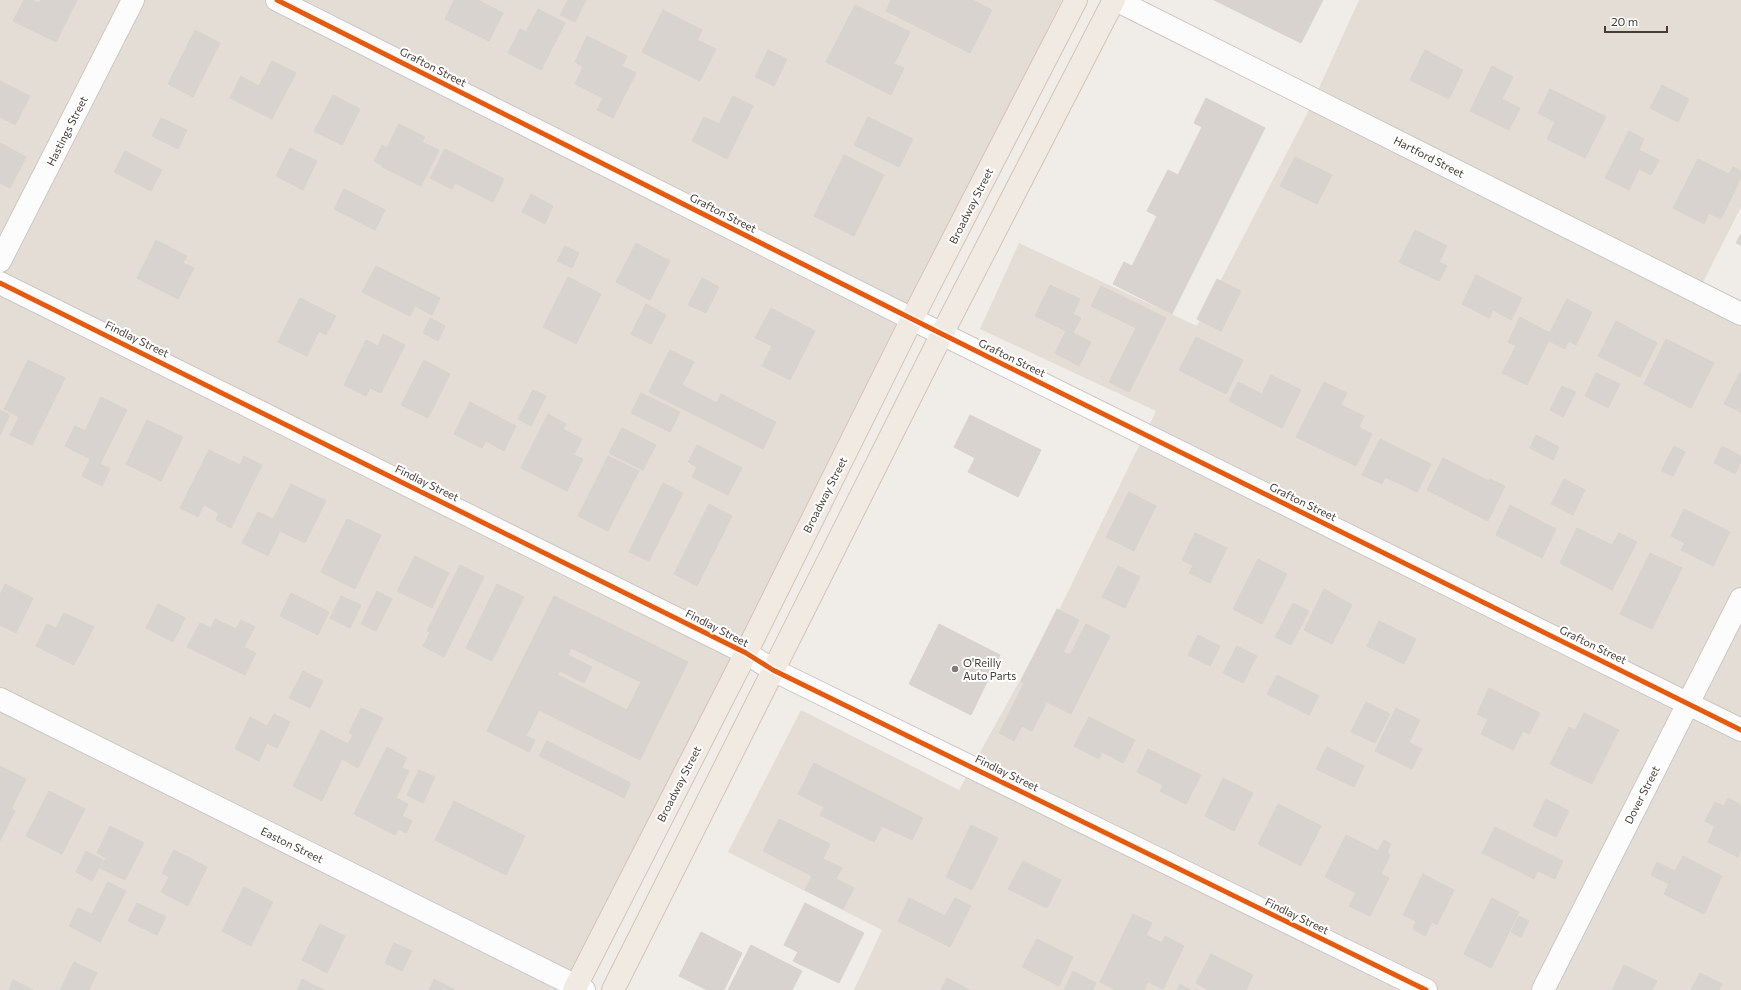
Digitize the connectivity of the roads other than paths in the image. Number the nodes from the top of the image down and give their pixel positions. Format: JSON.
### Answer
{"nodes":[{"id":1,"x":133,"y":0,"type":"edge"},
{"id":2,"x":277,"y":0,"type":"edge"},
{"id":3,"x":1076,"y":0,"type":"edge"},
{"id":4,"x":1115,"y":0,"type":"edge"},
{"id":5,"x":0,"y":261,"type":"edge"},
{"id":6,"x":0,"y":282,"type":"edge"},
{"id":7,"x":1741,"y":314,"type":"edge"},
{"id":8,"x":912,"y":319,"type":"junction"},
{"id":9,"x":942,"y":334,"type":"junction"},
{"id":10,"x":1741,"y":599,"type":"edge"},
{"id":11,"x":746,"y":653,"type":"junction"},
{"id":12,"x":774,"y":670,"type":"junction"},
{"id":13,"x":0,"y":699,"type":"edge"},
{"id":14,"x":1688,"y":704,"type":"junction"},
{"id":15,"x":1741,"y":730,"type":"edge"},
{"id":16,"x":578,"y":989,"type":"edge"},
{"id":17,"x":613,"y":990,"type":"edge"},
{"id":18,"x":1426,"y":990,"type":"edge"},
{"id":19,"x":1544,"y":990,"type":"edge"}],
"edges":[{"from":1,"to":5,"type":"street","name":"Hastings Street"},
{"from":2,"to":8,"type":"street","name":"Grafton Street"},
{"from":3,"to":8,"type":"main road","name":"Broadway Street"},
{"from":4,"to":7,"type":"street","name":"Hartford Street"},
{"from":4,"to":9,"type":"main road"},
{"from":6,"to":11,"type":"street","name":"Findlay Street"},
{"from":8,"to":9,"type":"street","name":"Grafton Street"},
{"from":8,"to":11,"type":"main road","name":"Broadway Street"},
{"from":9,"to":12,"type":"main road"},
{"from":9,"to":14,"type":"street","name":"Grafton Street"},
{"from":10,"to":14,"type":"street","name":"Dover Street"},
{"from":11,"to":12,"type":"street","name":"Findlay Street"},
{"from":11,"to":16,"type":"main road","name":"Broadway Street"},
{"from":12,"to":17,"type":"main road"},
{"from":12,"to":18,"type":"street","name":"Findlay Street"},
{"from":13,"to":16,"type":"street","name":"Easton Street"},
{"from":14,"to":15,"type":"street","name":"Grafton Street"},
{"from":14,"to":19,"type":"street","name":"Dover Street"}]}
